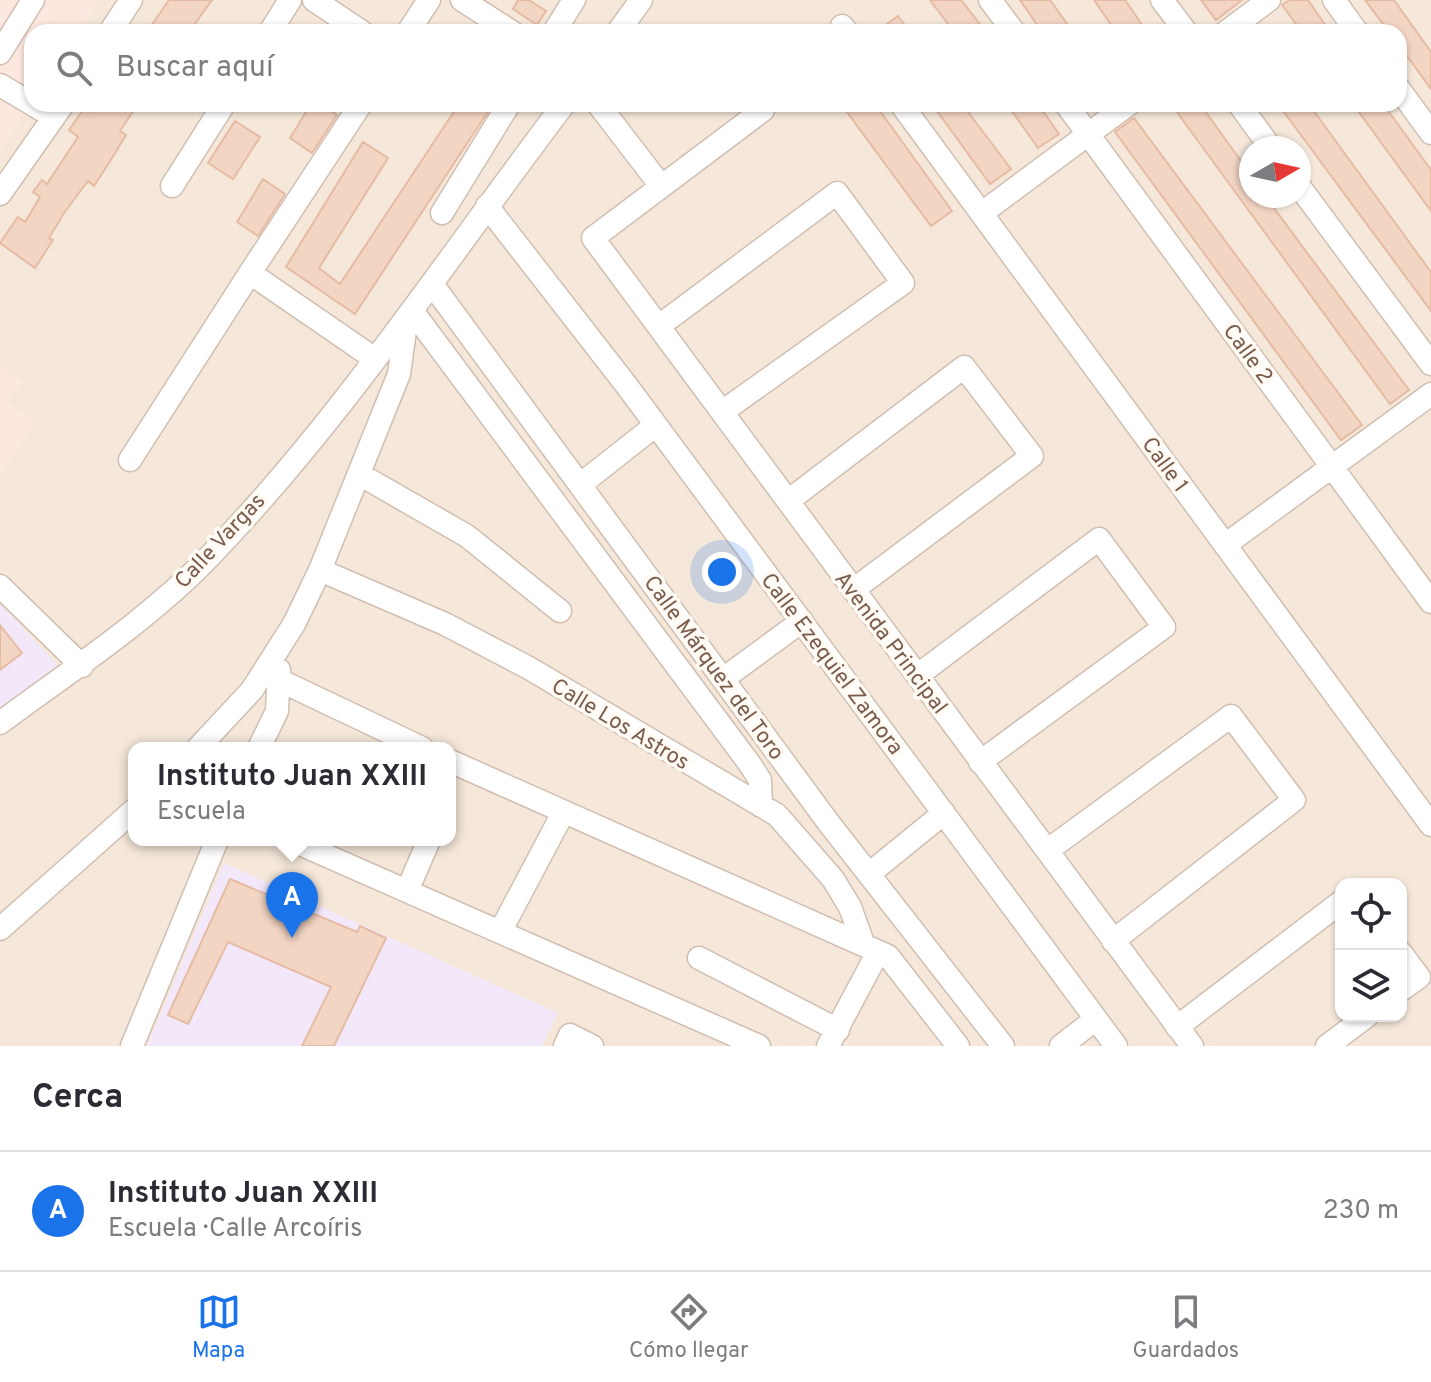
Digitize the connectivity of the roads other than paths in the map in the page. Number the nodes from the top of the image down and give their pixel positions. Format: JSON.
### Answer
{"nodes":[{"id":1,"x":33,"y":0,"type":"edge"},
{"id":2,"x":131,"y":0,"type":"edge"},
{"id":3,"x":290,"y":0,"type":"edge"},
{"id":4,"x":314,"y":0,"type":"edge"},
{"id":5,"x":429,"y":0,"type":"edge"},
{"id":6,"x":462,"y":0,"type":"edge"},
{"id":7,"x":574,"y":0,"type":"edge"},
{"id":8,"x":641,"y":0,"type":"edge"},
{"id":9,"x":990,"y":0,"type":"edge"},
{"id":10,"x":1162,"y":0,"type":"edge"},
{"id":11,"x":1269,"y":0,"type":"edge"},
{"id":12,"x":1334,"y":0,"type":"edge"},
{"id":13,"x":115,"y":24,"type":"edge"},
{"id":14,"x":275,"y":24,"type":"edge"},
{"id":15,"x":350,"y":24,"type":"edge"},
{"id":16,"x":413,"y":24,"type":"edge"},
{"id":17,"x":500,"y":24,"type":"edge"},
{"id":18,"x":559,"y":24,"type":"edge"},
{"id":19,"x":624,"y":24,"type":"edge"},
{"id":20,"x":1008,"y":24,"type":"edge"},
{"id":21,"x":1180,"y":24,"type":"edge"},
{"id":22,"x":1237,"y":24,"type":"edge"},
{"id":23,"x":1351,"y":24,"type":"edge"},
{"id":24,"x":0,"y":53,"type":"edge"},
{"id":25,"x":0,"y":85,"type":"edge"},
{"id":26,"x":24,"y":96,"type":"edge"},
{"id":27,"x":1407,"y":100,"type":"edge"},
{"id":28,"x":57,"y":112,"type":"edge"},
{"id":29,"x":219,"y":112,"type":"edge"},
{"id":30,"x":356,"y":112,"type":"edge"},
{"id":31,"x":504,"y":112,"type":"edge"},
{"id":32,"x":558,"y":112,"type":"edge"},
{"id":33,"x":604,"y":112,"type":"edge"},
{"id":34,"x":760,"y":112,"type":"edge"},
{"id":35,"x":907,"y":112,"type":"edge"},
{"id":36,"x":1072,"y":112,"type":"edge"},
{"id":37,"x":1118,"y":112,"type":"edge"},
{"id":38,"x":1245,"y":112,"type":"edge"},
{"id":39,"x":1431,"y":133,"type":"edge"},
{"id":40,"x":1088,"y":134,"type":"junction"},
{"id":41,"x":1262,"y":136,"type":"edge"},
{"id":42,"x":172,"y":186,"type":"dead end"},
{"id":43,"x":661,"y":186,"type":"junction"},
{"id":44,"x":0,"y":194,"type":"edge"},
{"id":45,"x":1311,"y":202,"type":"edge"},
{"id":46,"x":487,"y":206,"type":"junction"},
{"id":47,"x":442,"y":213,"type":"dead end"},
{"id":48,"x":982,"y":213,"type":"junction"},
{"id":49,"x":250,"y":273,"type":"junction"},
{"id":50,"x":432,"y":284,"type":"junction"},
{"id":51,"x":410,"y":317,"type":"junction"},
{"id":52,"x":659,"y":326,"type":"junction"},
{"id":53,"x":375,"y":359,"type":"junction"},
{"id":54,"x":1431,"y":364,"type":"edge"},
{"id":55,"x":1431,"y":394,"type":"edge"},
{"id":56,"x":722,"y":412,"type":"junction"},
{"id":57,"x":656,"y":425,"type":"junction"},
{"id":58,"x":130,"y":460,"type":"dead end"},
{"id":59,"x":1332,"y":467,"type":"junction"},
{"id":60,"x":359,"y":474,"type":"junction"},
{"id":61,"x":581,"y":484,"type":"junction"},
{"id":62,"x":788,"y":501,"type":"junction"},
{"id":63,"x":1225,"y":545,"type":"junction"},
{"id":64,"x":320,"y":570,"type":"junction"},
{"id":65,"x":0,"y":586,"type":"edge"},
{"id":66,"x":853,"y":590,"type":"junction"},
{"id":67,"x":1431,"y":602,"type":"edge"},
{"id":68,"x":560,"y":611,"type":"dead end"},
{"id":69,"x":802,"y":621,"type":"junction"},
{"id":70,"x":281,"y":644,"type":"junction"},
{"id":71,"x":82,"y":666,"type":"junction"},
{"id":72,"x":918,"y":675,"type":"junction"},
{"id":73,"x":723,"y":679,"type":"junction"},
{"id":74,"x":279,"y":680,"type":"junction"},
{"id":75,"x":0,"y":723,"type":"edge"},
{"id":76,"x":376,"y":738,"type":"edge"},
{"id":77,"x":204,"y":742,"type":"edge"},
{"id":78,"x":262,"y":742,"type":"edge"},
{"id":79,"x":980,"y":762,"type":"junction"},
{"id":80,"x":456,"y":764,"type":"edge"},
{"id":81,"x":761,"y":806,"type":"junction"},
{"id":82,"x":563,"y":813,"type":"junction"},
{"id":83,"x":944,"y":813,"type":"junction"},
{"id":84,"x":128,"y":815,"type":"edge"},
{"id":85,"x":1431,"y":825,"type":"edge"},
{"id":86,"x":215,"y":846,"type":"edge"},
{"id":87,"x":305,"y":846,"type":"edge"},
{"id":88,"x":426,"y":846,"type":"edge"},
{"id":89,"x":1048,"y":850,"type":"junction"},
{"id":90,"x":869,"y":874,"type":"junction"},
{"id":91,"x":407,"y":891,"type":"junction"},
{"id":92,"x":1335,"y":907,"type":"edge"},
{"id":93,"x":0,"y":929,"type":"edge"},
{"id":94,"x":500,"y":932,"type":"junction"},
{"id":95,"x":1113,"y":941,"type":"junction"},
{"id":96,"x":871,"y":948,"type":"junction"},
{"id":97,"x":699,"y":958,"type":"dead end"},
{"id":98,"x":1096,"y":1019,"type":"junction"},
{"id":99,"x":1359,"y":1022,"type":"edge"},
{"id":100,"x":1177,"y":1027,"type":"junction"},
{"id":101,"x":833,"y":1038,"type":"edge"},
{"id":102,"x":568,"y":1040,"type":"edge"},
{"id":103,"x":132,"y":1046,"type":"edge"},
{"id":104,"x":592,"y":1046,"type":"edge"},
{"id":105,"x":759,"y":1046,"type":"edge"},
{"id":106,"x":958,"y":1046,"type":"edge"},
{"id":107,"x":1003,"y":1046,"type":"edge"},
{"id":108,"x":1061,"y":1046,"type":"edge"},
{"id":109,"x":1116,"y":1046,"type":"edge"},
{"id":110,"x":1192,"y":1046,"type":"edge"},
{"id":111,"x":1327,"y":1046,"type":"edge"}],
"edges":[{"from":1,"to":24,"type":"street"},
{"from":2,"to":13,"type":"street"},
{"from":3,"to":14,"type":"street"},
{"from":4,"to":15,"type":"street"},
{"from":5,"to":16,"type":"street"},
{"from":6,"to":17,"type":"street"},
{"from":7,"to":18,"type":"street"},
{"from":8,"to":19,"type":"street"},
{"from":9,"to":20,"type":"street"},
{"from":10,"to":21,"type":"street"},
{"from":11,"to":22,"type":"street"},
{"from":12,"to":23,"type":"street"},
{"from":25,"to":26,"type":"street"},
{"from":27,"to":39,"type":"street"},
{"from":28,"to":44,"type":"street"},
{"from":29,"to":42,"type":"street"},
{"from":30,"to":49,"type":"street"},
{"from":31,"to":47,"type":"street"},
{"from":32,"to":46,"type":"street","name":"Calle Vargas"},
{"from":33,"to":43,"type":"street"},
{"from":34,"to":43,"type":"street"},
{"from":35,"to":48,"type":"street","name":"Calle 1"},
{"from":36,"to":40,"type":"street","name":"Calle 2"},
{"from":37,"to":40,"type":"street"},
{"from":38,"to":41,"type":"street"},
{"from":40,"to":48,"type":"street"},
{"from":40,"to":59,"type":"street","name":"Calle 2"},
{"from":43,"to":52,"type":"street","name":"Avenida Principal"},
{"from":45,"to":54,"type":"street"},
{"from":46,"to":50,"type":"street","name":"Calle Vargas"},
{"from":46,"to":57,"type":"street","name":"Calle Ezequiel Zamora"},
{"from":48,"to":63,"type":"street","name":"Calle 1"},
{"from":49,"to":53,"type":"street"},
{"from":49,"to":58,"type":"street"},
{"from":50,"to":51,"type":"street","name":"Calle Vargas"},
{"from":50,"to":61,"type":"street","name":"Calle Márquez del Toro"},
{"from":51,"to":53,"type":"street","name":"Calle Vargas"},
{"from":51,"to":60,"type":"street"},
{"from":51,"to":81,"type":"street"},
{"from":52,"to":56,"type":"street","name":"Avenida Principal"},
{"from":52,"to":56,"type":"street"},
{"from":53,"to":71,"type":"street","name":"Calle Vargas"},
{"from":55,"to":59,"type":"street"},
{"from":56,"to":62,"type":"street","name":"Avenida Principal"},
{"from":57,"to":61,"type":"street"},
{"from":57,"to":69,"type":"street","name":"Calle Ezequiel Zamora"},
{"from":59,"to":63,"type":"street"},
{"from":59,"to":67,"type":"street","name":"Calle 2"},
{"from":60,"to":64,"type":"street"},
{"from":60,"to":68,"type":"street"},
{"from":61,"to":73,"type":"street","name":"Calle Márquez del Toro"},
{"from":62,"to":66,"type":"street","name":"Avenida Principal"},
{"from":62,"to":66,"type":"street"},
{"from":63,"to":85,"type":"street","name":"Calle 1"},
{"from":64,"to":70,"type":"street"},
{"from":64,"to":81,"type":"street","name":"Calle Los Astros"},
{"from":65,"to":71,"type":"street"},
{"from":66,"to":72,"type":"street","name":"Avenida Principal"},
{"from":69,"to":73,"type":"street"},
{"from":69,"to":83,"type":"street","name":"Calle Ezequiel Zamora"},
{"from":70,"to":74,"type":"street"},
{"from":70,"to":77,"type":"street"},
{"from":71,"to":75,"type":"street","name":"Calle Vargas"},
{"from":72,"to":79,"type":"street","name":"Avenida Principal"},
{"from":72,"to":79,"type":"street"},
{"from":73,"to":90,"type":"street","name":"Calle Márquez del Toro"},
{"from":74,"to":76,"type":"street"},
{"from":74,"to":78,"type":"street"},
{"from":79,"to":89,"type":"street","name":"Avenida Principal"},
{"from":80,"to":82,"type":"street"},
{"from":81,"to":96,"type":"street","name":"Calle Los Astros"},
{"from":82,"to":94,"type":"street"},
{"from":82,"to":96,"type":"street"},
{"from":83,"to":90,"type":"street"},
{"from":83,"to":98,"type":"street","name":"Calle Ezequiel Zamora"},
{"from":84,"to":93,"type":"street"},
{"from":86,"to":103,"type":"street"},
{"from":87,"to":91,"type":"street"},
{"from":88,"to":91,"type":"street"},
{"from":89,"to":95,"type":"street","name":"Avenida Principal"},
{"from":89,"to":95,"type":"street"},
{"from":90,"to":107,"type":"street","name":"Calle Márquez del Toro"},
{"from":91,"to":94,"type":"street"},
{"from":92,"to":100,"type":"street"},
{"from":94,"to":105,"type":"street"},
{"from":95,"to":100,"type":"street","name":"Avenida Principal"},
{"from":96,"to":101,"type":"street"},
{"from":96,"to":106,"type":"street"},
{"from":97,"to":101,"type":"street"},
{"from":98,"to":108,"type":"street"},
{"from":98,"to":109,"type":"street","name":"Calle Ezequiel Zamora"},
{"from":99,"to":111,"type":"street"},
{"from":100,"to":110,"type":"street","name":"Avenida Principal"},
{"from":102,"to":104,"type":"street"}]}
